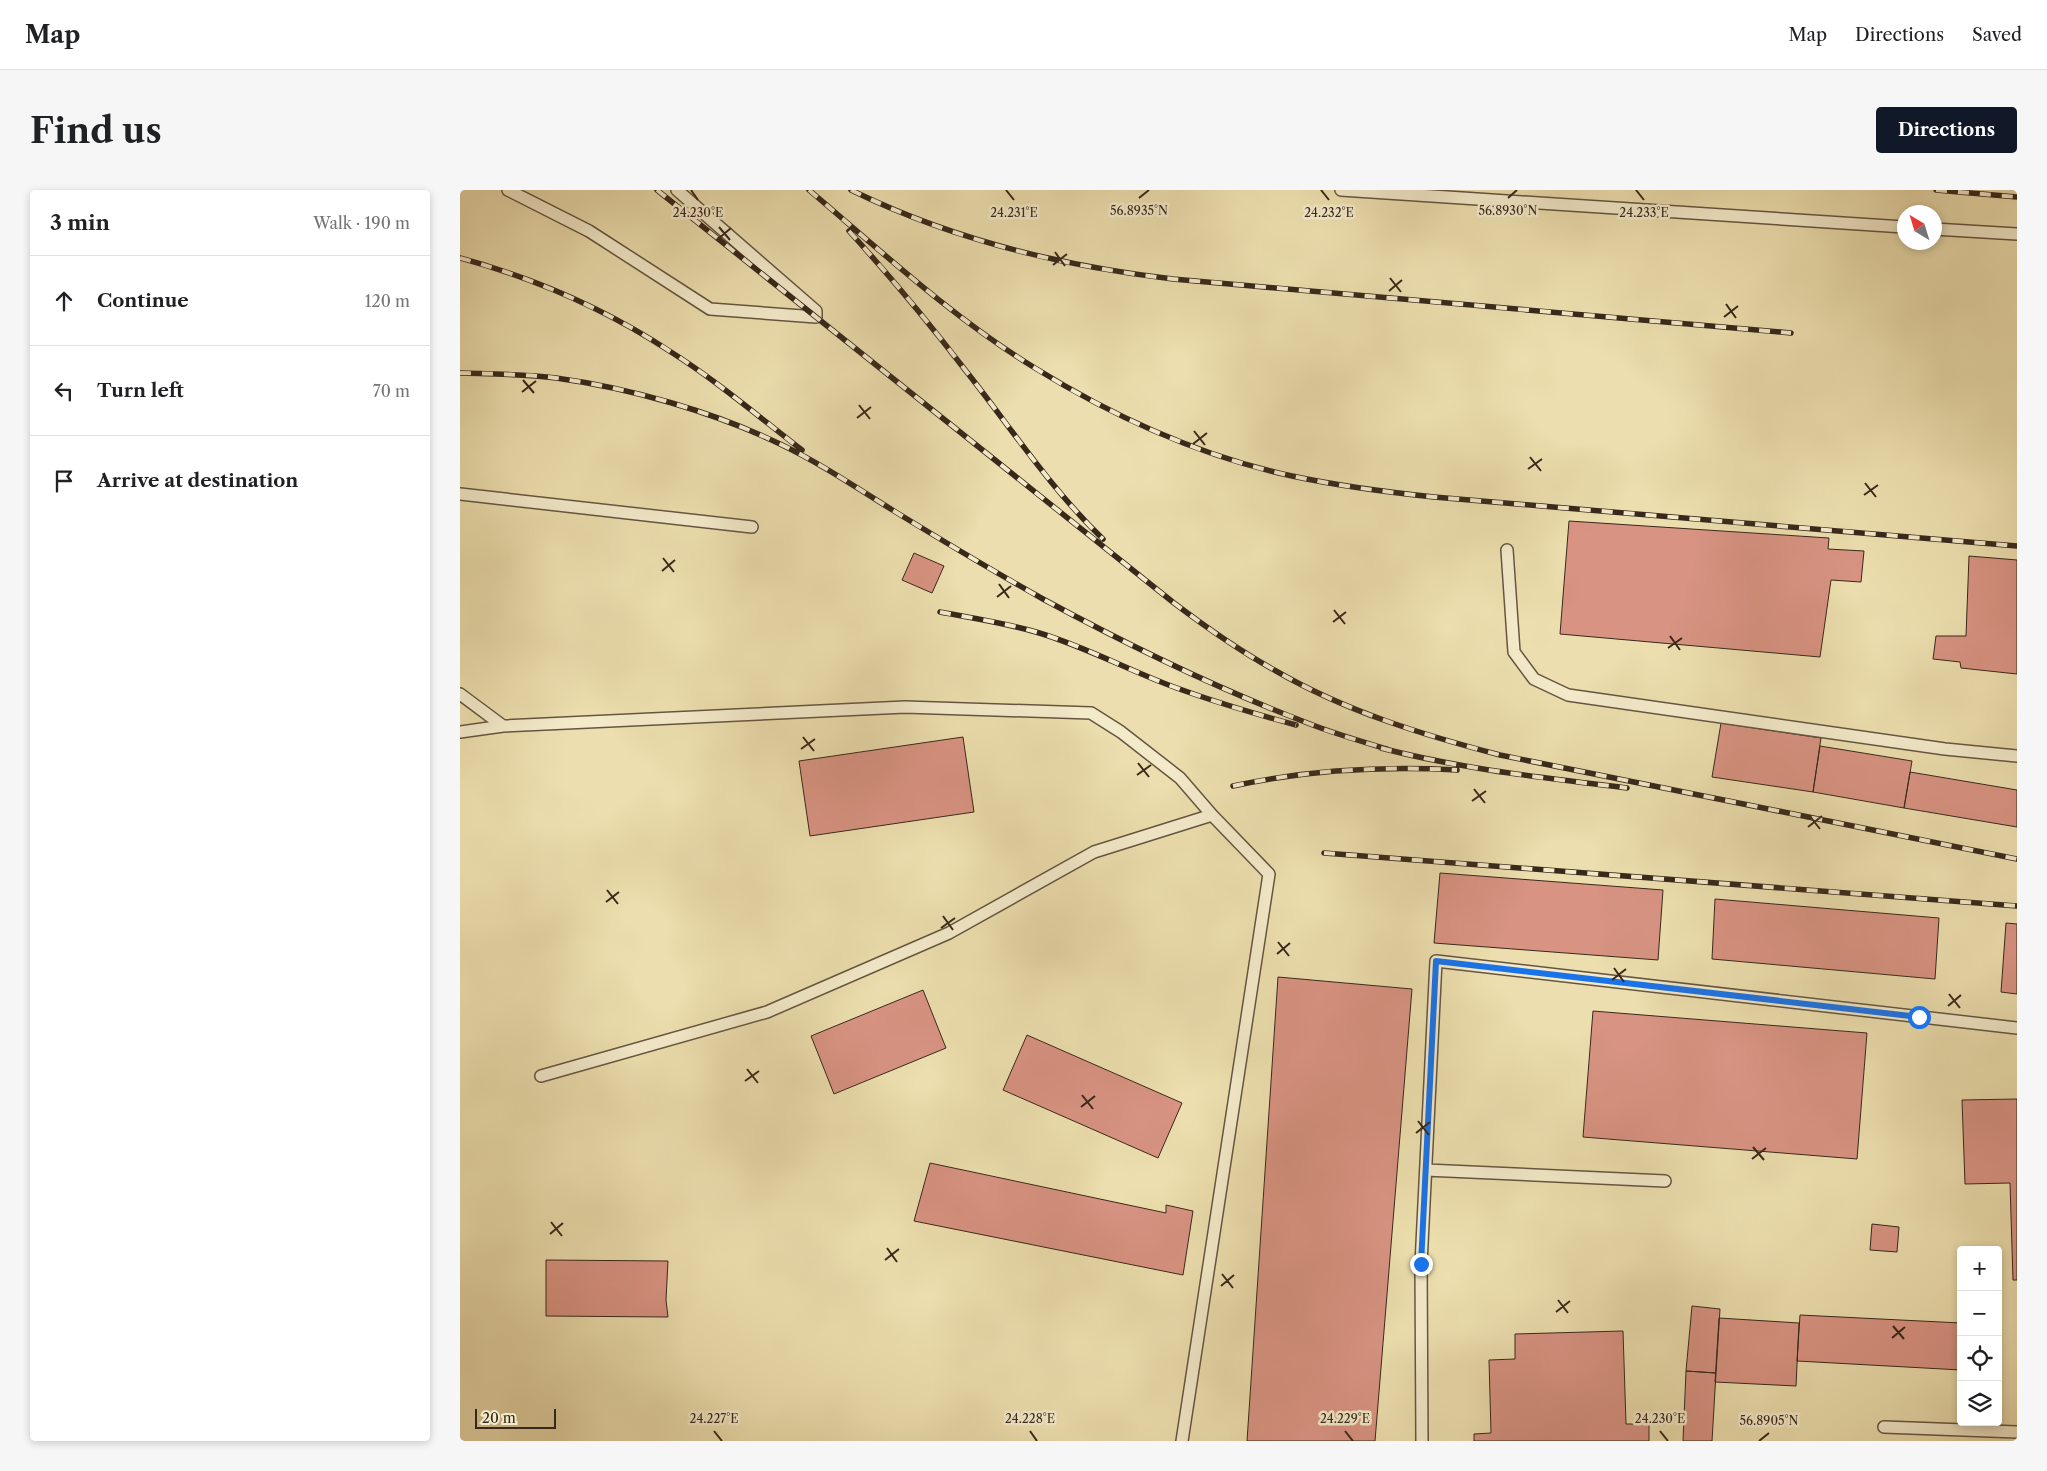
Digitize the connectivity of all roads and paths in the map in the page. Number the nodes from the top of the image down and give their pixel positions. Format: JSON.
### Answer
{"nodes":[{"id":1,"x":508,"y":190,"type":"edge"},
{"id":2,"x":677,"y":190,"type":"edge"},
{"id":3,"x":1341,"y":190,"type":"edge"},
{"id":4,"x":1897,"y":227,"type":"edge"},
{"id":5,"x":1942,"y":229,"type":"edge"},
{"id":6,"x":2017,"y":234,"type":"edge"},
{"id":7,"x":460,"y":494,"type":"edge"},
{"id":8,"x":752,"y":527,"type":"dead end"},
{"id":9,"x":1507,"y":550,"type":"dead end"},
{"id":10,"x":460,"y":694,"type":"edge"},
{"id":11,"x":503,"y":726,"type":"junction"},
{"id":12,"x":460,"y":732,"type":"edge"},
{"id":13,"x":2017,"y":756,"type":"edge"},
{"id":14,"x":1212,"y":815,"type":"junction"},
{"id":15,"x":2017,"y":1028,"type":"edge"},
{"id":16,"x":541,"y":1076,"type":"dead end"},
{"id":17,"x":1426,"y":1170,"type":"junction"},
{"id":18,"x":1665,"y":1181,"type":"dead end"},
{"id":19,"x":1884,"y":1427,"type":"dead end"},
{"id":20,"x":2017,"y":1432,"type":"edge"},
{"id":21,"x":1182,"y":1441,"type":"edge"},
{"id":22,"x":1422,"y":1441,"type":"edge"}],
"edges":[{"from":1,"to":2,"type":"lane"},
{"from":3,"to":4,"type":"lane"},
{"from":5,"to":6,"type":"lane"},
{"from":7,"to":8,"type":"lane"},
{"from":9,"to":13,"type":"lane"},
{"from":10,"to":11,"type":"lane"},
{"from":11,"to":12,"type":"lane"},
{"from":11,"to":14,"type":"lane"},
{"from":14,"to":16,"type":"lane"},
{"from":14,"to":21,"type":"lane"},
{"from":15,"to":17,"type":"lane"},
{"from":17,"to":18,"type":"lane"},
{"from":17,"to":22,"type":"lane"},
{"from":19,"to":20,"type":"lane"}]}
